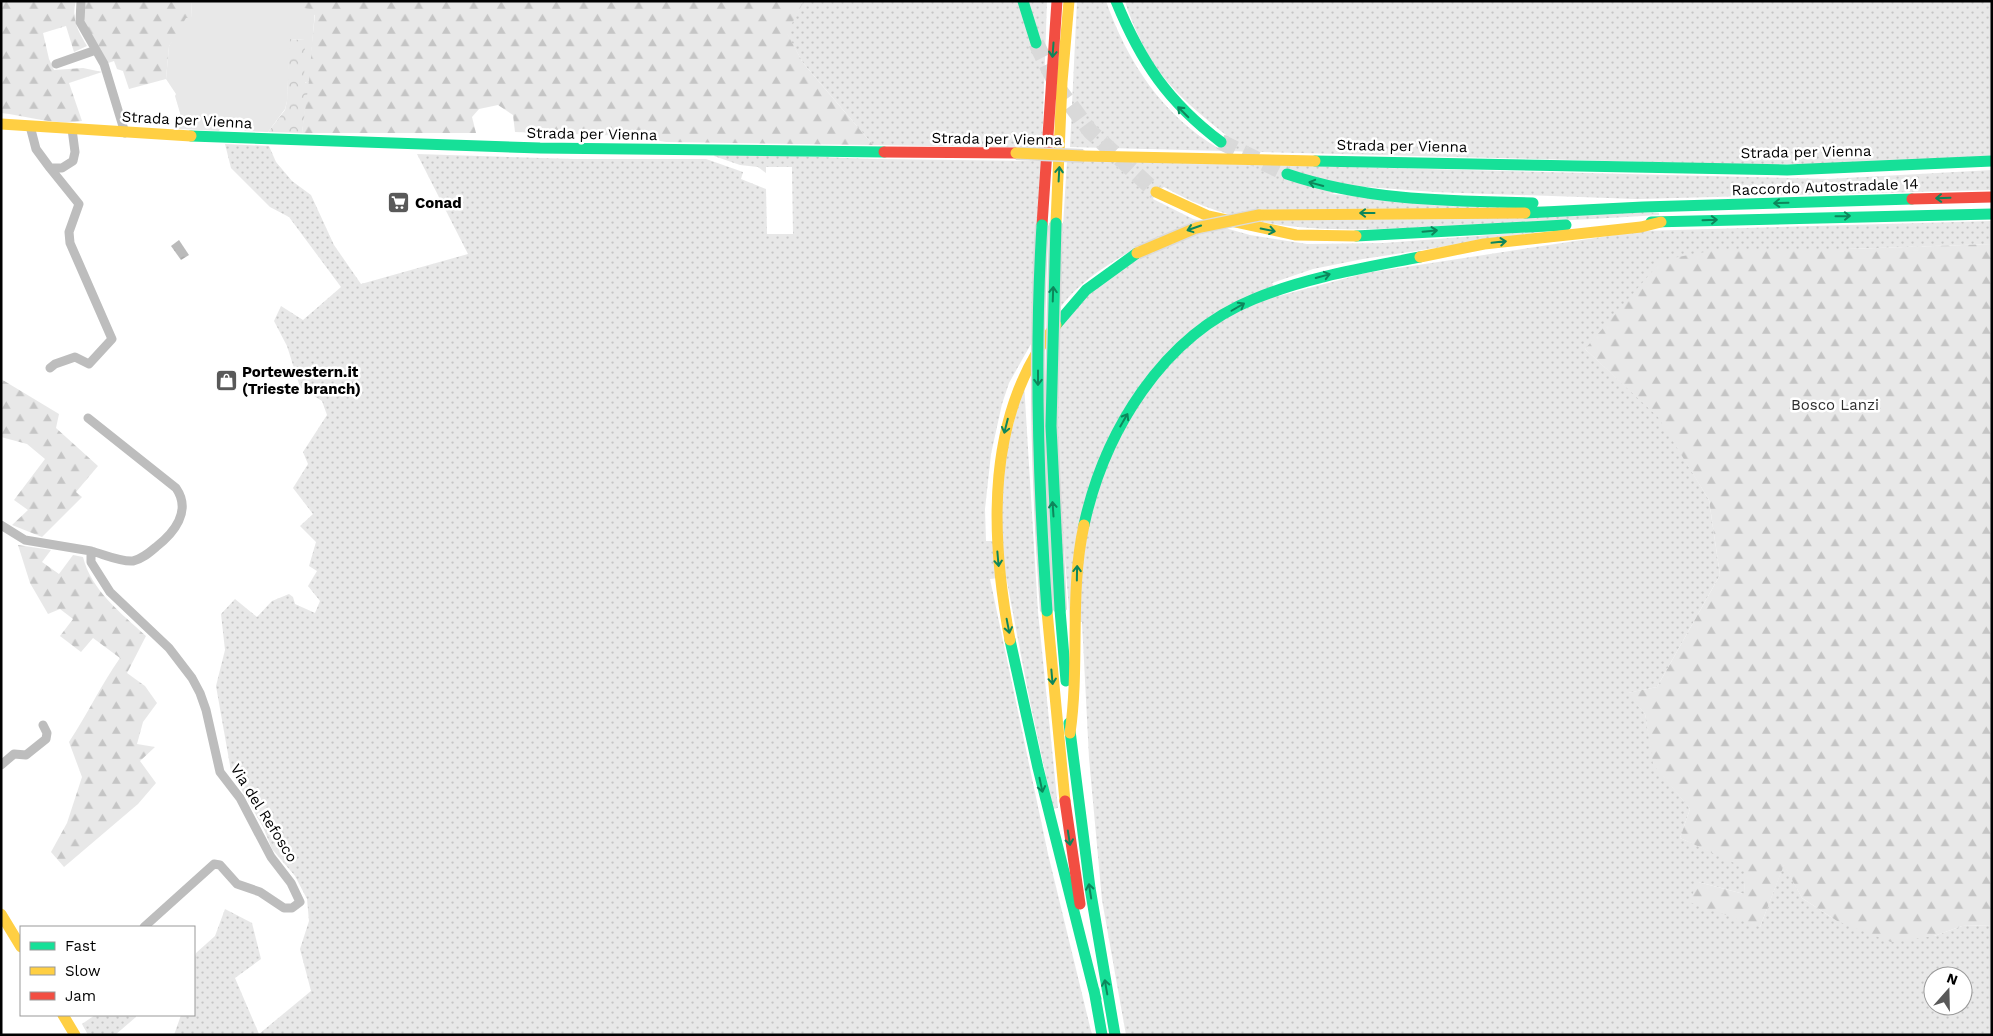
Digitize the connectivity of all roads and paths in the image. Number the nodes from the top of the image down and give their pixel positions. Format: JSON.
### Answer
{"nodes":[{"id":1,"x":81,"y":1,"type":"edge"},
{"id":2,"x":1023,"y":1,"type":"edge"},
{"id":3,"x":1057,"y":1,"type":"edge"},
{"id":4,"x":1069,"y":1,"type":"edge"},
{"id":5,"x":1116,"y":1,"type":"edge"},
{"id":6,"x":1036,"y":43,"type":"tunnel mouth"},
{"id":7,"x":96,"y":50,"type":"junction"},
{"id":8,"x":56,"y":64,"type":"dead end"},
{"id":9,"x":1,"y":124,"type":"edge"},
{"id":10,"x":30,"y":126,"type":"junction"},
{"id":11,"x":72,"y":129,"type":"junction"},
{"id":12,"x":125,"y":133,"type":"junction"},
{"id":13,"x":1221,"y":142,"type":"tunnel mouth"},
{"id":14,"x":1992,"y":161,"type":"edge"},
{"id":15,"x":50,"y":168,"type":"junction"},
{"id":16,"x":1287,"y":174,"type":"tunnel mouth"},
{"id":17,"x":1156,"y":192,"type":"tunnel mouth"},
{"id":18,"x":1992,"y":197,"type":"edge"},
{"id":19,"x":1643,"y":207,"type":"junction"},
{"id":20,"x":1992,"y":214,"type":"edge"},
{"id":21,"x":1661,"y":222,"type":"junction"},
{"id":22,"x":50,"y":368,"type":"dead end"},
{"id":23,"x":88,"y":418,"type":"dead end"},
{"id":24,"x":1,"y":525,"type":"edge"},
{"id":25,"x":91,"y":551,"type":"junction"},
{"id":26,"x":42,"y":725,"type":"dead end"},
{"id":27,"x":1070,"y":733,"type":"junction"},
{"id":28,"x":1,"y":764,"type":"edge"},
{"id":29,"x":1,"y":914,"type":"edge"},
{"id":30,"x":145,"y":926,"type":"edge"},
{"id":31,"x":20,"y":944,"type":"edge"},
{"id":32,"x":1096,"y":999,"type":"junction"},
{"id":33,"x":64,"y":1016,"type":"edge"},
{"id":34,"x":75,"y":1035,"type":"edge"},
{"id":35,"x":1102,"y":1035,"type":"edge"},
{"id":36,"x":1115,"y":1035,"type":"edge"}],
"edges":[{"from":1,"to":7,"type":"street"},
{"from":2,"to":6,"type":"main road"},
{"from":3,"to":32,"type":"main road","one_way":true,"bridge":true},
{"from":27,"to":4,"type":"main road","one_way":true,"bridge":true},
{"from":13,"to":5,"type":"main road","one_way":true},
{"from":7,"to":8,"type":"street"},
{"from":7,"to":12,"type":"street"},
{"from":9,"to":10,"type":"main road","name":"Strada per Vienna"},
{"from":10,"to":11,"type":"main road","name":"Strada per Vienna"},
{"from":10,"to":15,"type":"street"},
{"from":11,"to":12,"type":"main road","name":"Strada per Vienna"},
{"from":11,"to":15,"type":"street"},
{"from":12,"to":14,"type":"main road","name":"Strada per Vienna","bridge":true},
{"from":15,"to":22,"type":"street"},
{"from":19,"to":16,"type":"main road","one_way":true},
{"from":17,"to":21,"type":"main road","one_way":true},
{"from":18,"to":19,"type":"main road","name":"Raccordo Autostradale 14","one_way":true},
{"from":19,"to":32,"type":"main road","one_way":true,"bridge":true},
{"from":21,"to":20,"type":"main road","name":"Raccordo Autostradale 14","one_way":true},
{"from":27,"to":21,"type":"main road","one_way":true},
{"from":23,"to":25,"type":"street"},
{"from":24,"to":25,"type":"street"},
{"from":25,"to":30,"type":"street","name":"Via del Refosco"},
{"from":26,"to":28,"type":"street"},
{"from":36,"to":27,"type":"main road","one_way":true},
{"from":29,"to":31,"type":"main road"},
{"from":32,"to":35,"type":"main road"},
{"from":33,"to":34,"type":"main road"}]}
